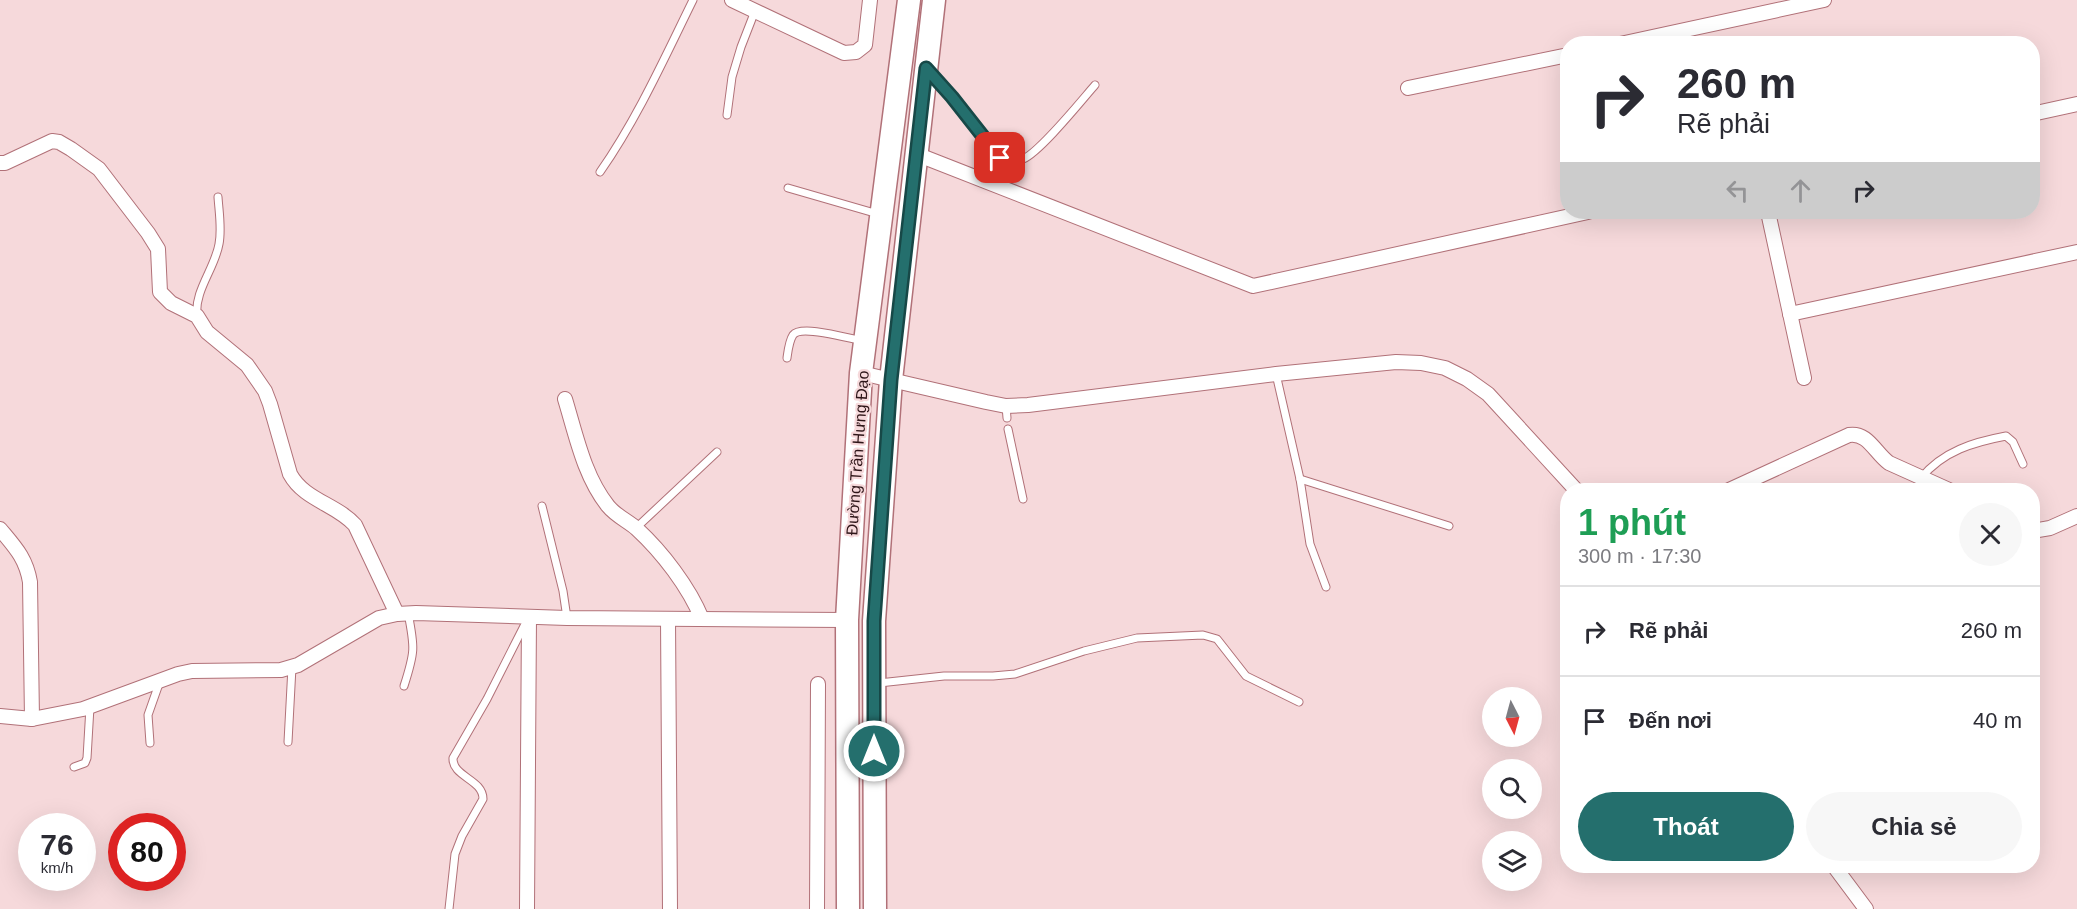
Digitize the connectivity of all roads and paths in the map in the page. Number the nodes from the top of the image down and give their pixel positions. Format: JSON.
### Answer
{"nodes":[{"id":1,"x":693,"y":0,"type":"edge"},
{"id":2,"x":870,"y":0,"type":"edge"},
{"id":3,"x":909,"y":0,"type":"edge"},
{"id":4,"x":934,"y":0,"type":"edge"},
{"id":5,"x":1824,"y":0,"type":"edge"},
{"id":6,"x":735,"y":1,"type":"edge"},
{"id":7,"x":755,"y":11,"type":"junction"},
{"id":8,"x":1657,"y":36,"type":"edge"},
{"id":9,"x":1560,"y":57,"type":"edge"},
{"id":10,"x":926,"y":68,"type":"junction"},
{"id":11,"x":1095,"y":85,"type":"dead end"},
{"id":12,"x":1408,"y":88,"type":"dead end"},
{"id":13,"x":2077,"y":104,"type":"edge"},
{"id":14,"x":2040,"y":112,"type":"edge"},
{"id":15,"x":727,"y":115,"type":"dead end"},
{"id":16,"x":916,"y":154,"type":"junction"},
{"id":17,"x":0,"y":163,"type":"edge"},
{"id":18,"x":600,"y":172,"type":"dead end"},
{"id":19,"x":788,"y":188,"type":"dead end"},
{"id":20,"x":218,"y":197,"type":"dead end"},
{"id":21,"x":882,"y":215,"type":"junction"},
{"id":22,"x":1560,"y":218,"type":"edge"},
{"id":23,"x":1770,"y":219,"type":"edge"},
{"id":24,"x":2077,"y":252,"type":"edge"},
{"id":25,"x":1790,"y":314,"type":"junction"},
{"id":26,"x":197,"y":316,"type":"junction"},
{"id":27,"x":866,"y":342,"type":"junction"},
{"id":28,"x":787,"y":358,"type":"dead end"},
{"id":29,"x":861,"y":373,"type":"junction"},
{"id":30,"x":1276,"y":374,"type":"junction"},
{"id":31,"x":1804,"y":378,"type":"dead end"},
{"id":32,"x":891,"y":380,"type":"junction"},
{"id":33,"x":565,"y":399,"type":"dead end"},
{"id":34,"x":1008,"y":429,"type":"dead end"},
{"id":35,"x":717,"y":452,"type":"dead end"},
{"id":36,"x":2023,"y":464,"type":"dead end"},
{"id":37,"x":1921,"y":478,"type":"junction"},
{"id":38,"x":1300,"y":479,"type":"junction"},
{"id":39,"x":1570,"y":483,"type":"edge"},
{"id":40,"x":1744,"y":483,"type":"edge"},
{"id":41,"x":1933,"y":483,"type":"edge"},
{"id":42,"x":1023,"y":499,"type":"dead end"},
{"id":43,"x":542,"y":506,"type":"dead end"},
{"id":44,"x":2077,"y":516,"type":"edge"},
{"id":45,"x":1449,"y":526,"type":"dead end"},
{"id":46,"x":636,"y":528,"type":"junction"},
{"id":47,"x":0,"y":529,"type":"edge"},
{"id":48,"x":2040,"y":530,"type":"edge"},
{"id":49,"x":1326,"y":587,"type":"dead end"},
{"id":50,"x":403,"y":613,"type":"junction"},
{"id":51,"x":529,"y":617,"type":"junction"},
{"id":52,"x":567,"y":618,"type":"junction"},
{"id":53,"x":669,"y":619,"type":"junction"},
{"id":54,"x":702,"y":619,"type":"junction"},
{"id":55,"x":847,"y":621,"type":"junction"},
{"id":56,"x":292,"y":667,"type":"junction"},
{"id":57,"x":160,"y":681,"type":"junction"},
{"id":58,"x":818,"y":684,"type":"dead end"},
{"id":59,"x":874,"y":684,"type":"junction"},
{"id":60,"x":404,"y":686,"type":"dead end"},
{"id":61,"x":1299,"y":702,"type":"dead end"},
{"id":62,"x":90,"y":707,"type":"junction"},
{"id":63,"x":0,"y":716,"type":"edge"},
{"id":64,"x":25,"y":719,"type":"junction"},
{"id":65,"x":0,"y":722,"type":"edge"},
{"id":66,"x":150,"y":742,"type":"dead end"},
{"id":67,"x":288,"y":742,"type":"dead end"},
{"id":68,"x":74,"y":767,"type":"dead end"},
{"id":69,"x":1839,"y":873,"type":"edge"},
{"id":70,"x":449,"y":909,"type":"edge"},
{"id":71,"x":527,"y":909,"type":"edge"},
{"id":72,"x":670,"y":909,"type":"edge"},
{"id":73,"x":817,"y":909,"type":"edge"},
{"id":74,"x":848,"y":909,"type":"edge"},
{"id":75,"x":875,"y":909,"type":"edge"},
{"id":76,"x":1866,"y":909,"type":"edge"}],
"edges":[{"from":1,"to":18,"type":"lane"},
{"from":2,"to":7,"type":"street"},
{"from":3,"to":21,"type":"highway","name":"Đường Trần Hưng Đạo"},
{"from":4,"to":10,"type":"highway","name":"Đường Trần Hưng Đạo"},
{"from":5,"to":8,"type":"street"},
{"from":6,"to":7,"type":"street"},
{"from":7,"to":15,"type":"lane"},
{"from":9,"to":12,"type":"street"},
{"from":10,"to":11,"type":"lane"},
{"from":10,"to":16,"type":"highway","name":"Đường Trần Hưng Đạo"},
{"from":13,"to":14,"type":"street"},
{"from":16,"to":22,"type":"street"},
{"from":16,"to":32,"type":"highway","name":"Đường Trần Hưng Đạo"},
{"from":17,"to":26,"type":"street"},
{"from":19,"to":21,"type":"lane"},
{"from":20,"to":26,"type":"lane"},
{"from":21,"to":27,"type":"highway","name":"Đường Trần Hưng Đạo"},
{"from":23,"to":25,"type":"street"},
{"from":24,"to":25,"type":"street"},
{"from":25,"to":31,"type":"street"},
{"from":26,"to":50,"type":"street"},
{"from":27,"to":28,"type":"lane"},
{"from":27,"to":29,"type":"highway","name":"Đường Trần Hưng Đạo"},
{"from":29,"to":32,"type":"street"},
{"from":29,"to":55,"type":"highway","name":"Đường Trần Hưng Đạo"},
{"from":30,"to":32,"type":"street"},
{"from":30,"to":38,"type":"lane"},
{"from":30,"to":39,"type":"street"},
{"from":32,"to":59,"type":"highway","name":"Đường Trần Hưng Đạo"},
{"from":33,"to":46,"type":"street"},
{"from":34,"to":42,"type":"lane"},
{"from":35,"to":46,"type":"lane"},
{"from":36,"to":37,"type":"lane"},
{"from":37,"to":40,"type":"street"},
{"from":37,"to":41,"type":"street"},
{"from":38,"to":45,"type":"lane"},
{"from":38,"to":49,"type":"lane"},
{"from":43,"to":52,"type":"lane"},
{"from":44,"to":48,"type":"street"},
{"from":46,"to":54,"type":"street"},
{"from":47,"to":64,"type":"street"},
{"from":50,"to":51,"type":"street"},
{"from":50,"to":56,"type":"street"},
{"from":50,"to":60,"type":"lane"},
{"from":51,"to":52,"type":"street"},
{"from":51,"to":70,"type":"lane"},
{"from":51,"to":71,"type":"street"},
{"from":52,"to":53,"type":"street"},
{"from":53,"to":54,"type":"street"},
{"from":53,"to":72,"type":"street"},
{"from":54,"to":55,"type":"street"},
{"from":55,"to":74,"type":"highway","name":"Đường Trần Hưng Đạo"},
{"from":56,"to":57,"type":"street"},
{"from":56,"to":67,"type":"lane"},
{"from":57,"to":62,"type":"street"},
{"from":57,"to":66,"type":"lane"},
{"from":58,"to":73,"type":"street"},
{"from":59,"to":61,"type":"lane"},
{"from":59,"to":75,"type":"highway","name":"Đường Trần Hưng Đạo"},
{"from":62,"to":64,"type":"street"},
{"from":62,"to":68,"type":"lane"},
{"from":63,"to":64,"type":"street"},
{"from":64,"to":65,"type":"lane"},
{"from":69,"to":76,"type":"street"}]}
